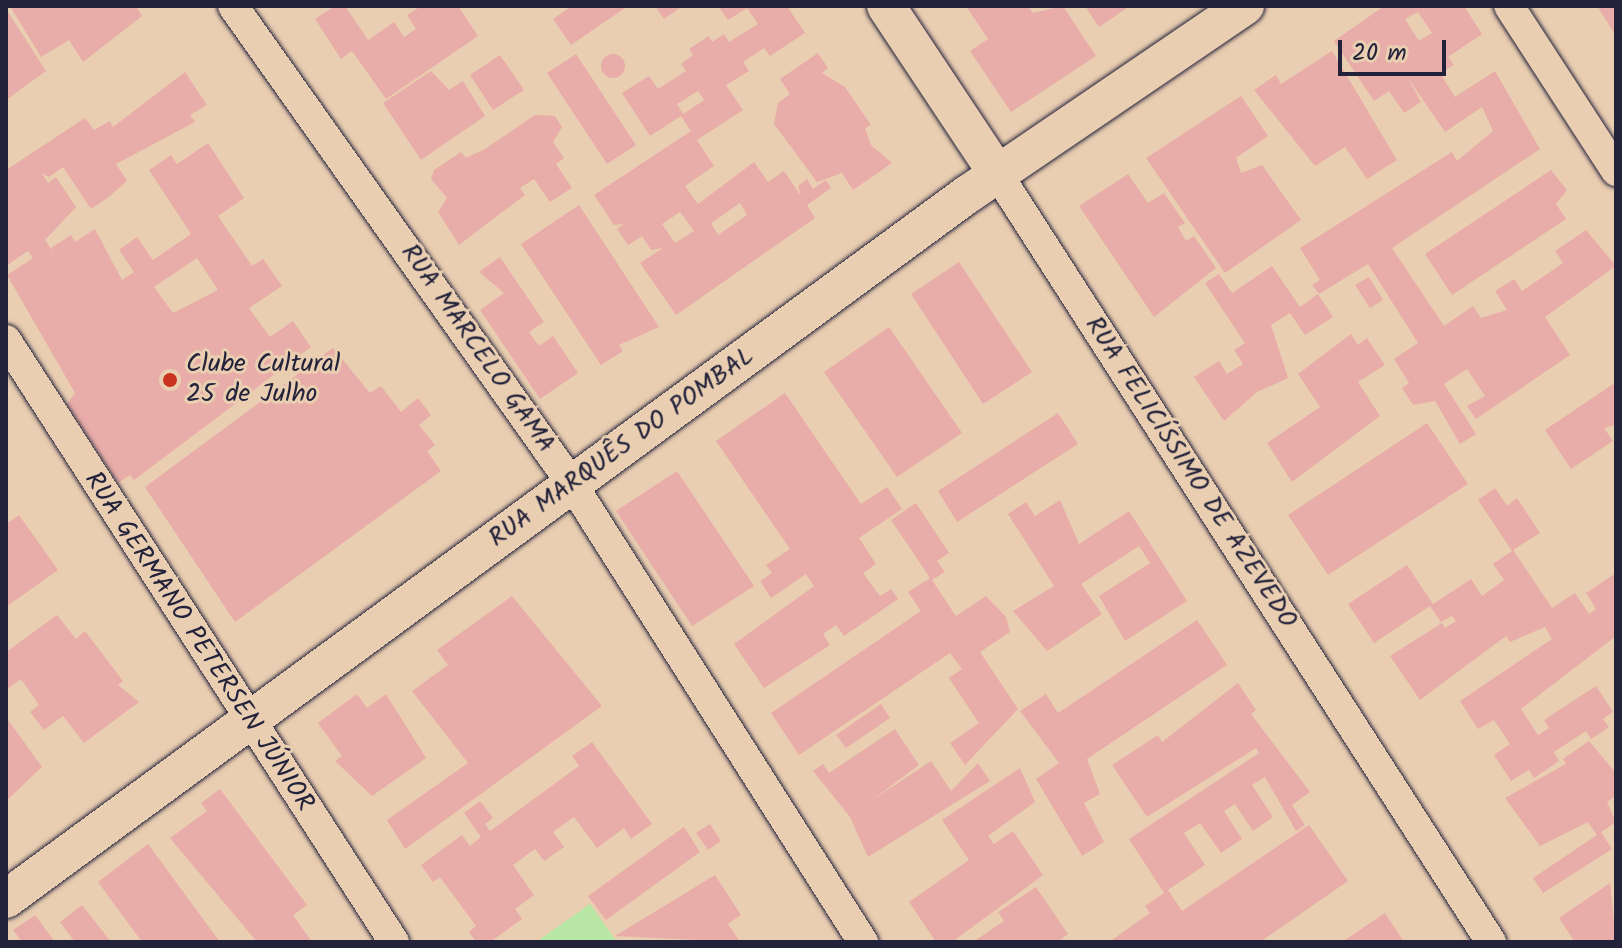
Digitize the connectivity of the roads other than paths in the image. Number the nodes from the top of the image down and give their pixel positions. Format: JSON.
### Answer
{"nodes":[{"id":1,"x":233,"y":6,"type":"edge"},
{"id":2,"x":886,"y":6,"type":"edge"},
{"id":3,"x":1245,"y":6,"type":"edge"},
{"id":4,"x":1509,"y":6,"type":"edge"},
{"id":5,"x":1616,"y":171,"type":"edge"},
{"id":6,"x":997,"y":173,"type":"junction"},
{"id":7,"x":7,"y":344,"type":"edge"},
{"id":8,"x":572,"y":484,"type":"junction"},
{"id":9,"x":247,"y":723,"type":"junction"},
{"id":10,"x":6,"y":899,"type":"edge"},
{"id":11,"x":394,"y":942,"type":"edge"},
{"id":12,"x":863,"y":942,"type":"edge"},
{"id":13,"x":1491,"y":942,"type":"edge"}],
"edges":[{"from":1,"to":8,"type":"street","name":"RUA MARCELO GAMA"},
{"from":2,"to":6,"type":"street","name":"RUA FELICÍSSIMO DE AZEVEDO"},
{"from":3,"to":6,"type":"street","name":"RUA MARQUÊS DO POMBAL"},
{"from":4,"to":5,"type":"street"},
{"from":6,"to":8,"type":"street","name":"RUA MARQUÊS DO POMBAL"},
{"from":6,"to":13,"type":"street","name":"RUA FELICÍSSIMO DE AZEVEDO"},
{"from":7,"to":9,"type":"street","name":"RUA GERMANO PETERSEN JÚNIOR"},
{"from":8,"to":9,"type":"street","name":"RUA MARQUÊS DO POMBAL"},
{"from":8,"to":12,"type":"street","name":"RUA MARCELO GAMA"},
{"from":9,"to":10,"type":"street","name":"RUA MARQUÊS DO POMBAL"},
{"from":9,"to":11,"type":"street","name":"RUA GERMANO PETERSEN JÚNIOR"}]}
